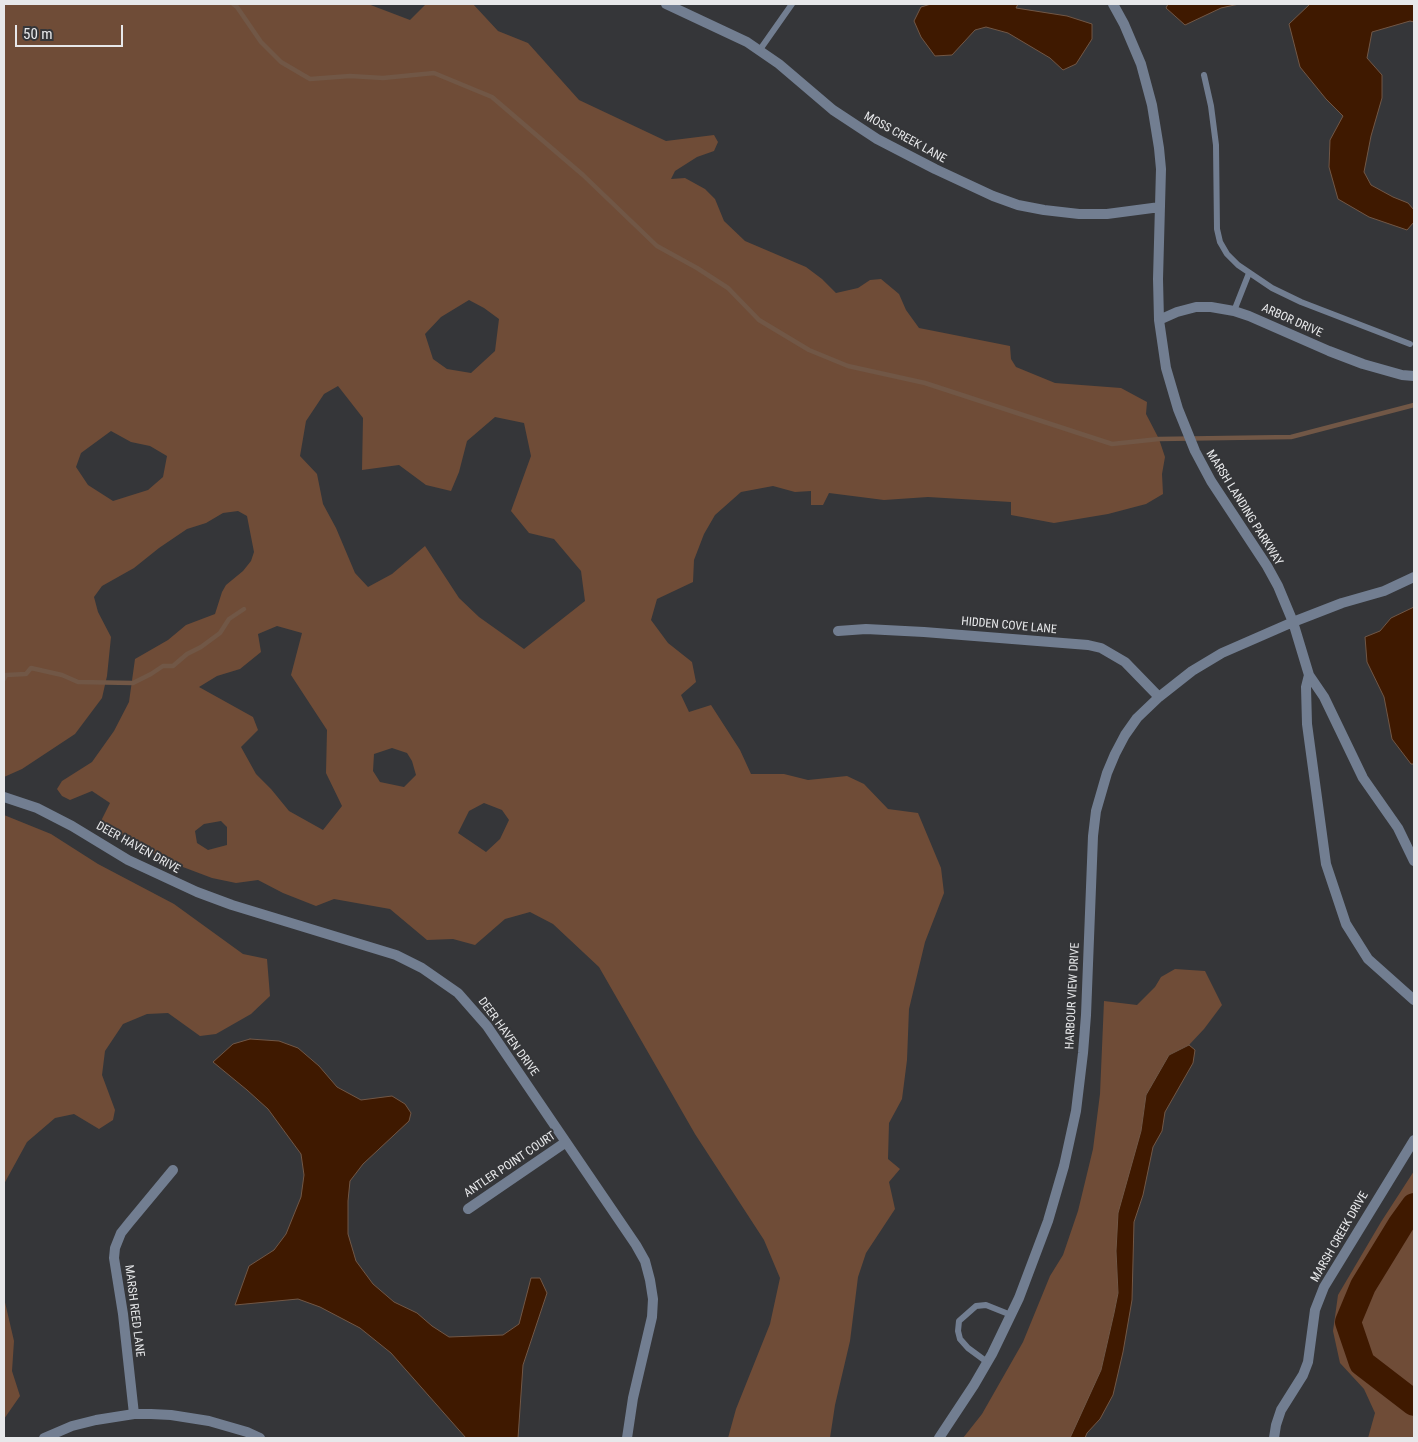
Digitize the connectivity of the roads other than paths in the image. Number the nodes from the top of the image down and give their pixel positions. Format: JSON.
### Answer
{"nodes":[{"id":1,"x":666,"y":4,"type":"edge"},
{"id":2,"x":792,"y":4,"type":"edge"},
{"id":3,"x":1113,"y":4,"type":"edge"},
{"id":4,"x":759,"y":51,"type":"junction"},
{"id":5,"x":1204,"y":75,"type":"dead end"},
{"id":6,"x":1160,"y":207,"type":"junction"},
{"id":7,"x":1249,"y":273,"type":"junction"},
{"id":8,"x":1234,"y":311,"type":"junction"},
{"id":9,"x":1159,"y":320,"type":"junction"},
{"id":10,"x":1410,"y":344,"type":"dead end"},
{"id":11,"x":1414,"y":376,"type":"edge"},
{"id":12,"x":1414,"y":578,"type":"edge"},
{"id":13,"x":1293,"y":622,"type":"junction"},
{"id":14,"x":838,"y":631,"type":"dead end"},
{"id":15,"x":1309,"y":675,"type":"junction"},
{"id":16,"x":1159,"y":697,"type":"junction"},
{"id":17,"x":4,"y":797,"type":"edge"},
{"id":18,"x":1414,"y":861,"type":"edge"},
{"id":19,"x":1414,"y":1000,"type":"edge"},
{"id":20,"x":1414,"y":1140,"type":"edge"},
{"id":21,"x":566,"y":1142,"type":"junction"},
{"id":22,"x":173,"y":1170,"type":"dead end"},
{"id":23,"x":468,"y":1210,"type":"dead end"},
{"id":24,"x":1011,"y":1315,"type":"junction"},
{"id":25,"x":987,"y":1362,"type":"junction"},
{"id":26,"x":134,"y":1414,"type":"junction"},
{"id":27,"x":44,"y":1438,"type":"edge"},
{"id":28,"x":260,"y":1438,"type":"edge"},
{"id":29,"x":626,"y":1438,"type":"edge"},
{"id":30,"x":939,"y":1438,"type":"edge"},
{"id":31,"x":1274,"y":1438,"type":"edge"}],
"edges":[{"from":1,"to":4,"type":"street","name":"MOSS CREEK LANE"},
{"from":2,"to":4,"type":"lane"},
{"from":3,"to":6,"type":"street","name":"MARSH LANDING PARKWAY"},
{"from":4,"to":6,"type":"street","name":"MOSS CREEK LANE"},
{"from":5,"to":7,"type":"lane"},
{"from":6,"to":9,"type":"street","name":"MARSH LANDING PARKWAY"},
{"from":7,"to":8,"type":"lane"},
{"from":7,"to":10,"type":"lane"},
{"from":8,"to":9,"type":"street","name":"ARBOR DRIVE"},
{"from":8,"to":11,"type":"street","name":"ARBOR DRIVE"},
{"from":9,"to":13,"type":"street","name":"MARSH LANDING PARKWAY"},
{"from":12,"to":13,"type":"street","name":"HARBOUR VIEW DRIVE"},
{"from":13,"to":15,"type":"street","name":"MARSH LANDING PARKWAY"},
{"from":13,"to":16,"type":"street","name":"HARBOUR VIEW DRIVE"},
{"from":14,"to":16,"type":"street","name":"HIDDEN COVE LANE"},
{"from":15,"to":18,"type":"street"},
{"from":15,"to":19,"type":"street","name":"MARSH LANDING PARKWAY"},
{"from":16,"to":24,"type":"street","name":"HARBOUR VIEW DRIVE"},
{"from":17,"to":21,"type":"street","name":"DEER HAVEN DRIVE"},
{"from":20,"to":31,"type":"street","name":"MARSH CREEK DRIVE"},
{"from":21,"to":23,"type":"street","name":"ANTLER POINT COURT"},
{"from":21,"to":29,"type":"street","name":"DEER HAVEN DRIVE"},
{"from":22,"to":26,"type":"street","name":"MARSH REED LANE"},
{"from":24,"to":25,"type":"street","name":"HARBOUR VIEW DRIVE"},
{"from":24,"to":25,"type":"lane"},
{"from":25,"to":30,"type":"street","name":"HARBOUR VIEW DRIVE"},
{"from":26,"to":27,"type":"street"},
{"from":26,"to":28,"type":"street"}]}
